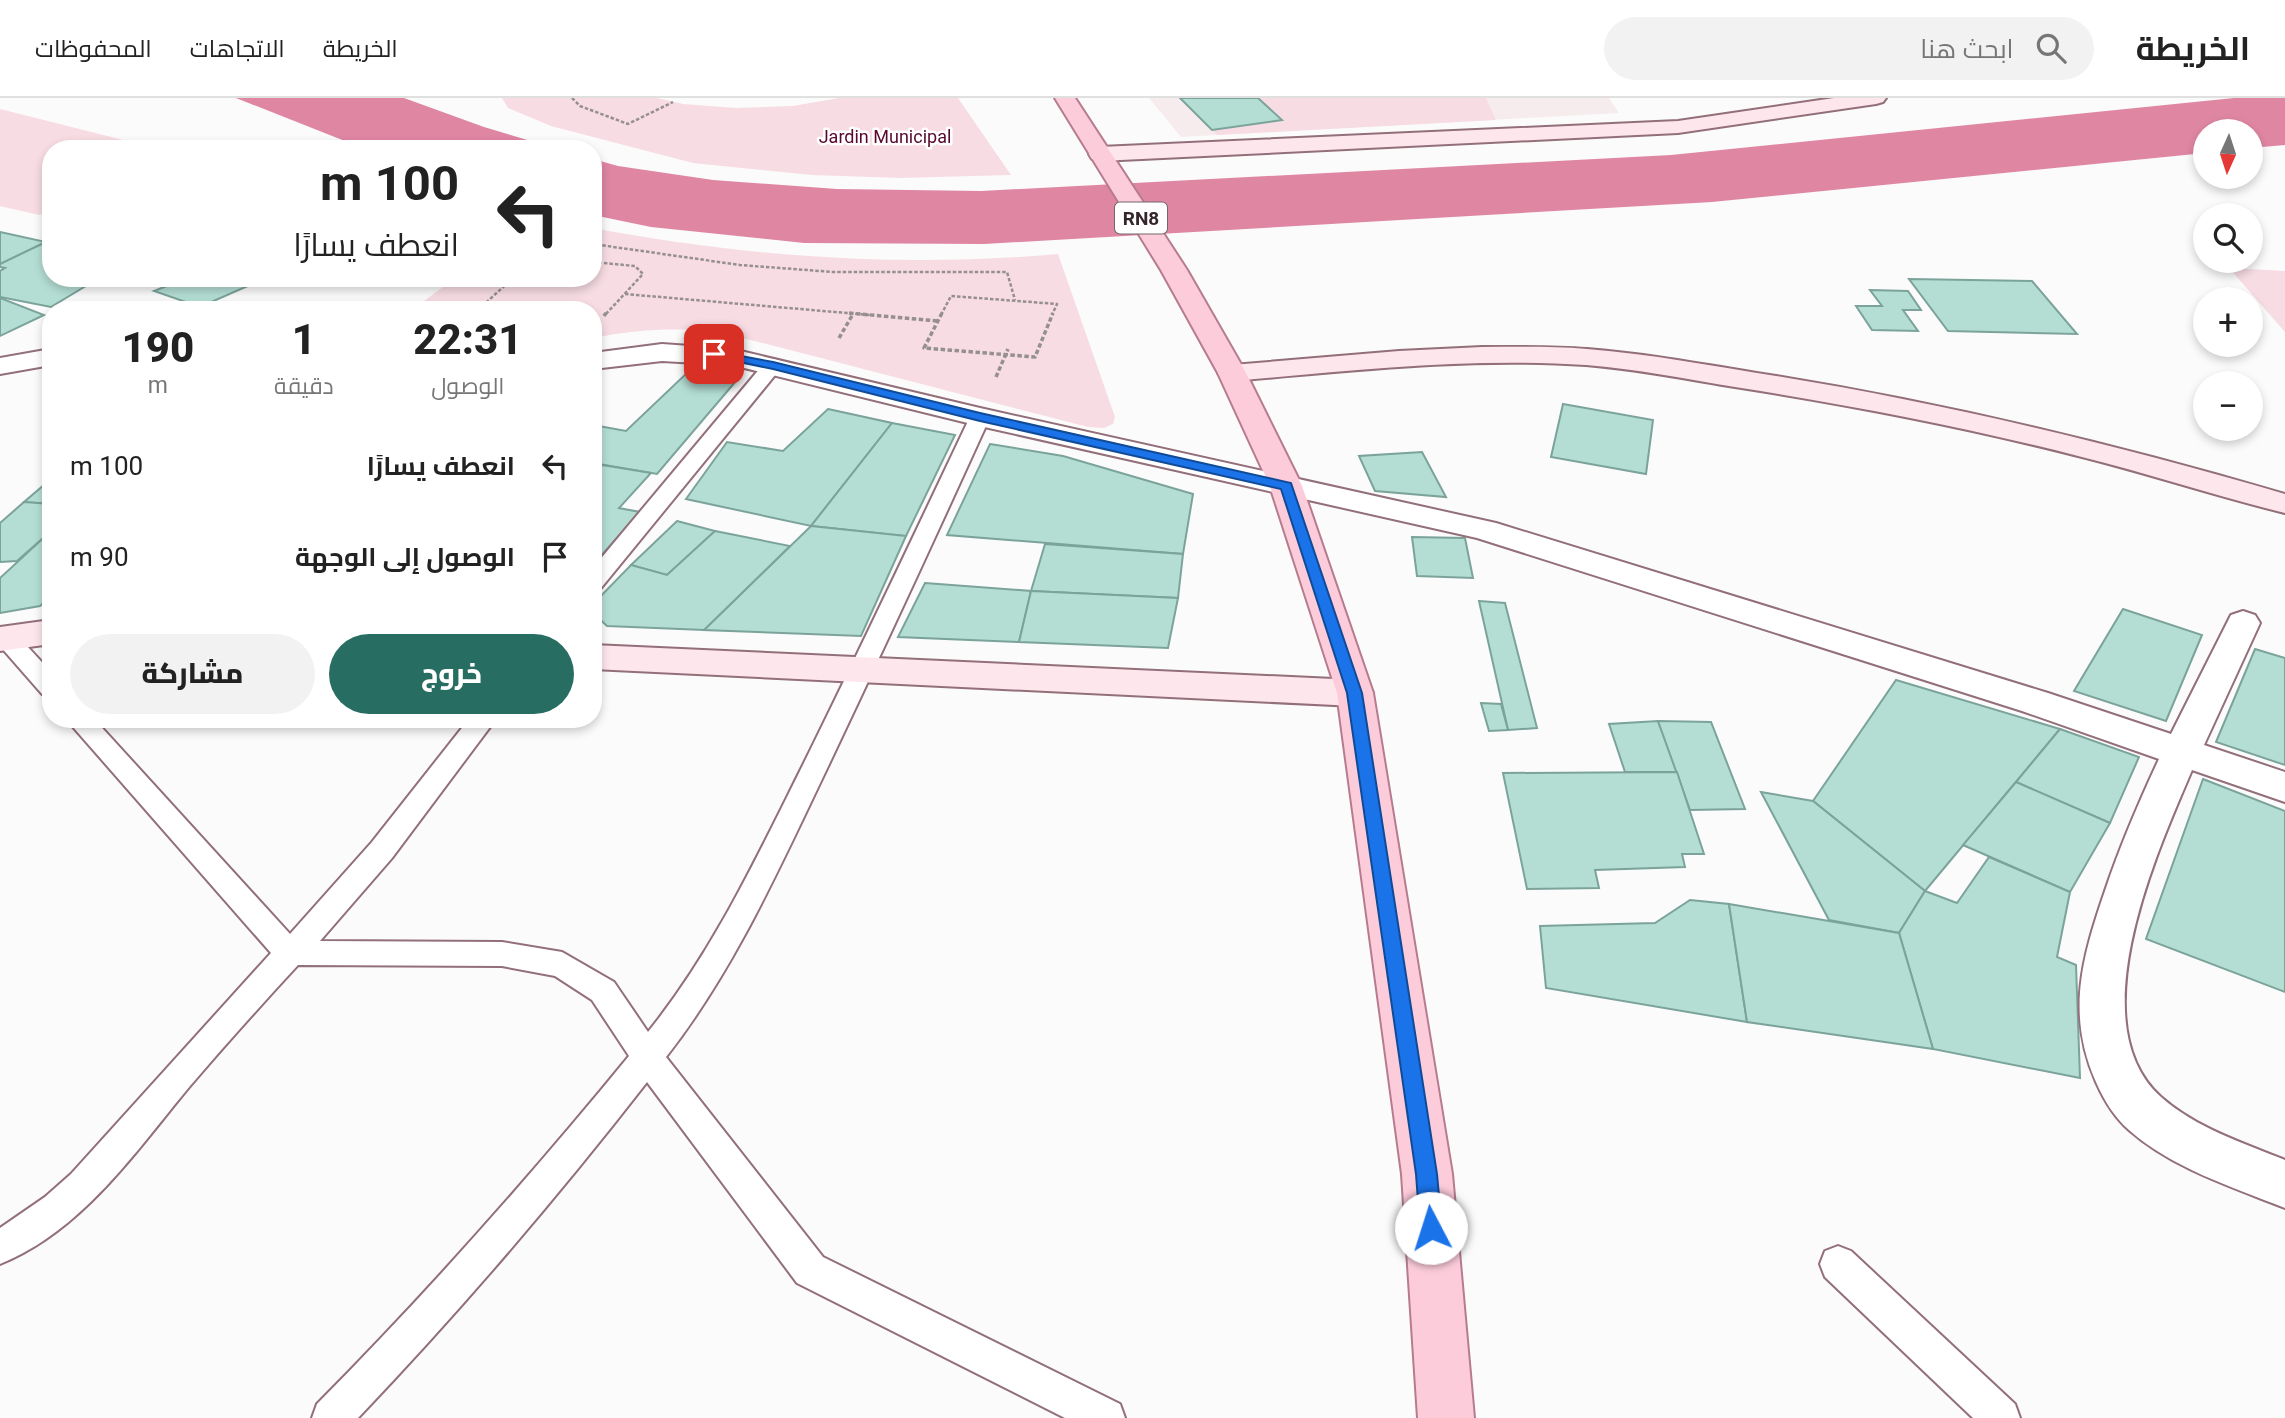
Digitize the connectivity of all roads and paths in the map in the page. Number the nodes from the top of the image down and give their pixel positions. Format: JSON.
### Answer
{"nodes":[{"id":1,"x":572,"y":98,"type":"edge"},
{"id":2,"x":1065,"y":98,"type":"edge"},
{"id":3,"x":1877,"y":98,"type":"edge"},
{"id":4,"x":673,"y":102,"type":"dead end"},
{"id":5,"x":1104,"y":160,"type":"junction"},
{"id":6,"x":602,"y":245,"type":"edge"},
{"id":7,"x":602,"y":263,"type":"edge"},
{"id":8,"x":503,"y":287,"type":"edge"},
{"id":9,"x":625,"y":294,"type":"junction"},
{"id":10,"x":1015,"y":300,"type":"junction"},
{"id":11,"x":488,"y":301,"type":"edge"},
{"id":12,"x":602,"y":318,"type":"dead end"},
{"id":13,"x":938,"y":321,"type":"junction"},
{"id":14,"x":42,"y":359,"type":"edge"},
{"id":15,"x":602,"y":359,"type":"edge"},
{"id":16,"x":773,"y":365,"type":"junction"},
{"id":17,"x":0,"y":366,"type":"edge"},
{"id":18,"x":1232,"y":373,"type":"junction"},
{"id":19,"x":980,"y":417,"type":"junction"},
{"id":20,"x":1286,"y":486,"type":"junction"},
{"id":21,"x":2285,"y":504,"type":"edge"},
{"id":22,"x":602,"y":572,"type":"edge"},
{"id":23,"x":2243,"y":623,"type":"dead end"},
{"id":24,"x":42,"y":633,"type":"edge"},
{"id":25,"x":3,"y":639,"type":"edge"},
{"id":26,"x":602,"y":657,"type":"edge"},
{"id":27,"x":862,"y":670,"type":"junction"},
{"id":28,"x":42,"y":679,"type":"edge"},
{"id":29,"x":1354,"y":693,"type":"junction"},
{"id":30,"x":87,"y":728,"type":"edge"},
{"id":31,"x":477,"y":728,"type":"edge"},
{"id":32,"x":2182,"y":752,"type":"junction"},
{"id":33,"x":2285,"y":786,"type":"edge"},
{"id":34,"x":289,"y":953,"type":"junction"},
{"id":35,"x":647,"y":1057,"type":"junction"},
{"id":36,"x":2285,"y":1184,"type":"edge"},
{"id":37,"x":0,"y":1247,"type":"edge"},
{"id":38,"x":1838,"y":1264,"type":"dead end"},
{"id":39,"x":331,"y":1418,"type":"edge"},
{"id":40,"x":1106,"y":1418,"type":"edge"},
{"id":41,"x":1446,"y":1418,"type":"edge"},
{"id":42,"x":2001,"y":1418,"type":"edge"}],
"edges":[{"from":1,"to":4,"type":"path"},
{"from":2,"to":5,"type":"main road","number":"RN8"},
{"from":3,"to":5,"type":"street"},
{"from":5,"to":18,"type":"main road","number":"RN8"},
{"from":6,"to":10,"type":"path"},
{"from":7,"to":9,"type":"path"},
{"from":8,"to":11,"type":"path"},
{"from":9,"to":12,"type":"path"},
{"from":9,"to":13,"type":"path"},
{"from":10,"to":13,"type":"path"},
{"from":10,"to":13,"type":"path"},
{"from":14,"to":17,"type":"street"},
{"from":15,"to":16,"type":"street"},
{"from":16,"to":19,"type":"street"},
{"from":16,"to":22,"type":"lane"},
{"from":18,"to":20,"type":"main road","number":"RN8"},
{"from":18,"to":21,"type":"street"},
{"from":19,"to":20,"type":"street"},
{"from":19,"to":27,"type":"lane"},
{"from":20,"to":29,"type":"main road","number":"RN8"},
{"from":20,"to":32,"type":"street"},
{"from":23,"to":32,"type":"street"},
{"from":24,"to":25,"type":"street"},
{"from":25,"to":28,"type":"lane"},
{"from":26,"to":27,"type":"street"},
{"from":27,"to":29,"type":"street"},
{"from":27,"to":35,"type":"lane"},
{"from":29,"to":41,"type":"main road","number":"RN8"},
{"from":30,"to":34,"type":"lane"},
{"from":31,"to":34,"type":"lane"},
{"from":32,"to":33,"type":"street"},
{"from":32,"to":36,"type":"street"},
{"from":34,"to":35,"type":"lane"},
{"from":34,"to":37,"type":"lane"},
{"from":35,"to":39,"type":"lane"},
{"from":35,"to":40,"type":"lane"},
{"from":38,"to":42,"type":"lane"}]}
